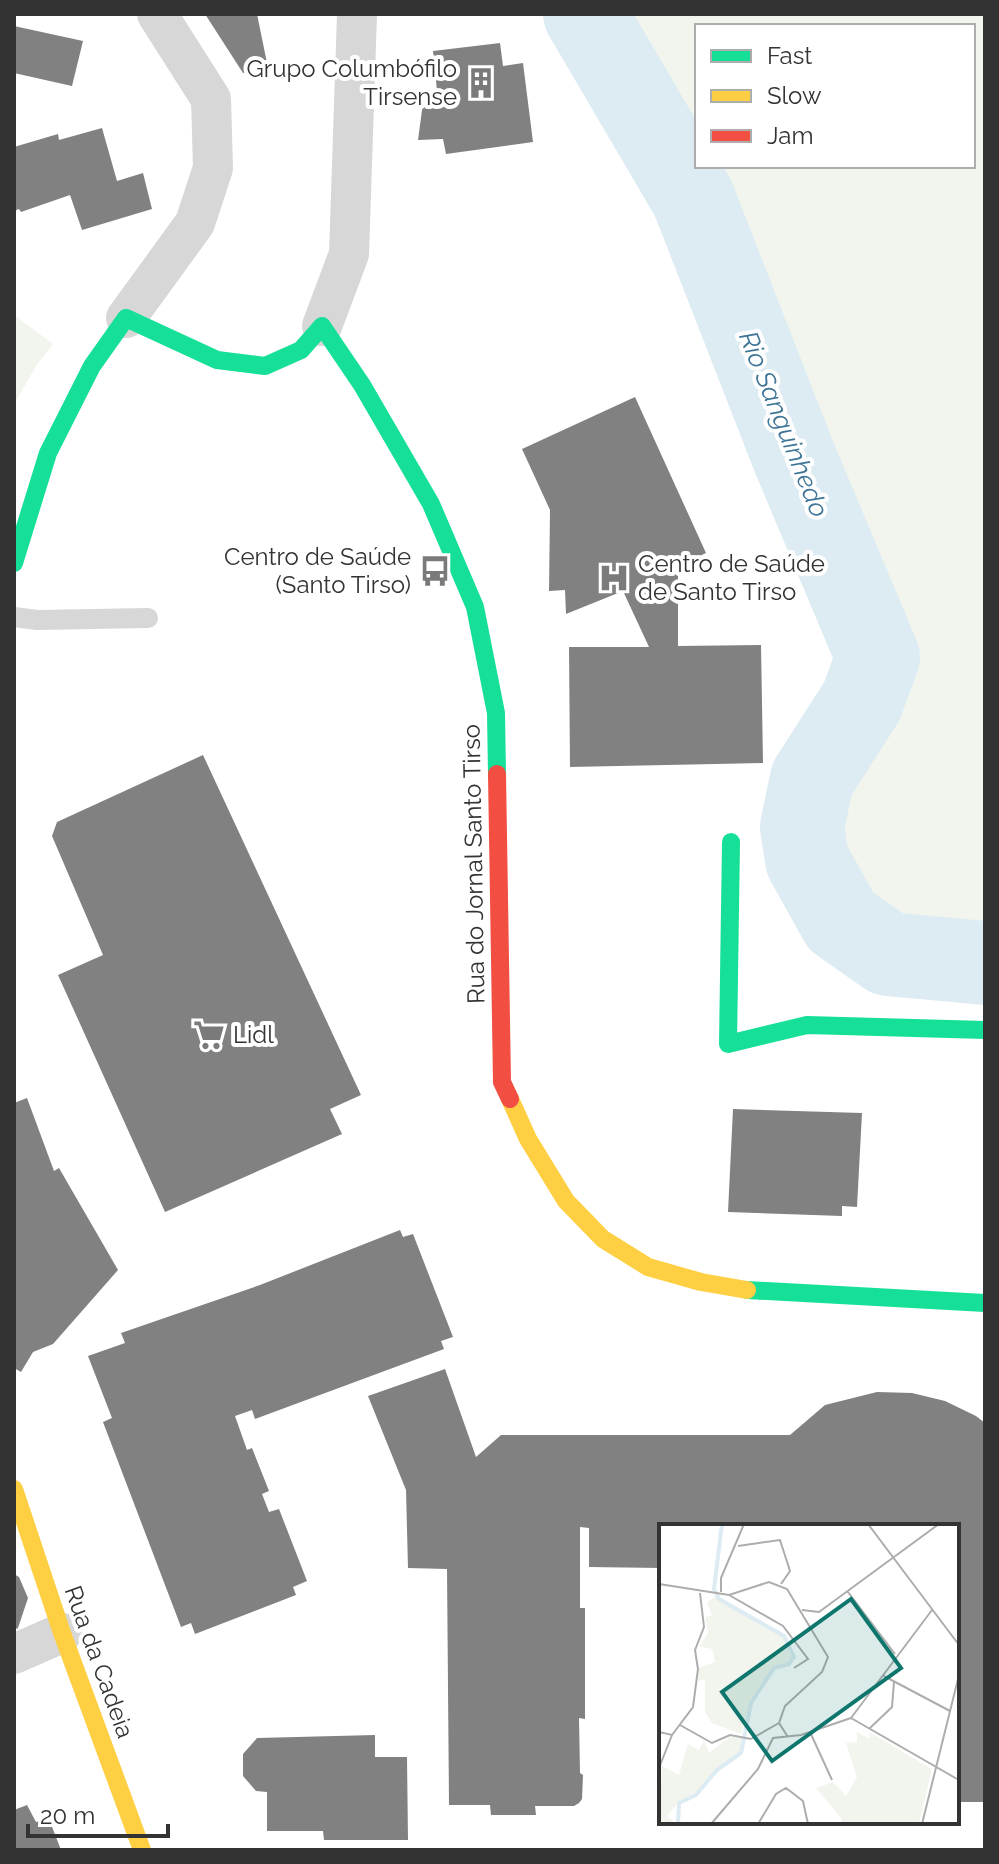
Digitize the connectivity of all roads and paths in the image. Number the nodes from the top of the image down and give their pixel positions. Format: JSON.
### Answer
{"nodes":[{"id":1,"x":157,"y":14,"type":"edge"},
{"id":2,"x":357,"y":14,"type":"edge"},
{"id":3,"x":126,"y":318,"type":"junction"},
{"id":4,"x":322,"y":326,"type":"junction"},
{"id":5,"x":14,"y":560,"type":"edge"},
{"id":6,"x":14,"y":617,"type":"edge"},
{"id":7,"x":148,"y":618,"type":"dead end"},
{"id":8,"x":731,"y":842,"type":"dead end"},
{"id":9,"x":985,"y":1030,"type":"edge"},
{"id":10,"x":960,"y":1302,"type":"junction"},
{"id":11,"x":985,"y":1303,"type":"edge"},
{"id":12,"x":985,"y":1323,"type":"edge"},
{"id":13,"x":14,"y":1489,"type":"edge"},
{"id":14,"x":62,"y":1633,"type":"junction"},
{"id":15,"x":14,"y":1654,"type":"edge"},
{"id":16,"x":142,"y":1850,"type":"edge"}],
"edges":[{"from":1,"to":3,"type":"street"},
{"from":2,"to":4,"type":"street"},
{"from":3,"to":4,"type":"street"},
{"from":3,"to":5,"type":"street"},
{"from":4,"to":10,"type":"street","name":"Rua do Jornal Santo Tirso"},
{"from":6,"to":7,"type":"lane"},
{"from":8,"to":9,"type":"street"},
{"from":10,"to":11,"type":"street","name":"Rua do Jornal Santo Tirso"},
{"from":10,"to":12,"type":"street"},
{"from":13,"to":14,"type":"street","name":"Rua da Cadeia"},
{"from":14,"to":15,"type":"street"},
{"from":14,"to":16,"type":"street","name":"Rua da Cadeia"}]}
